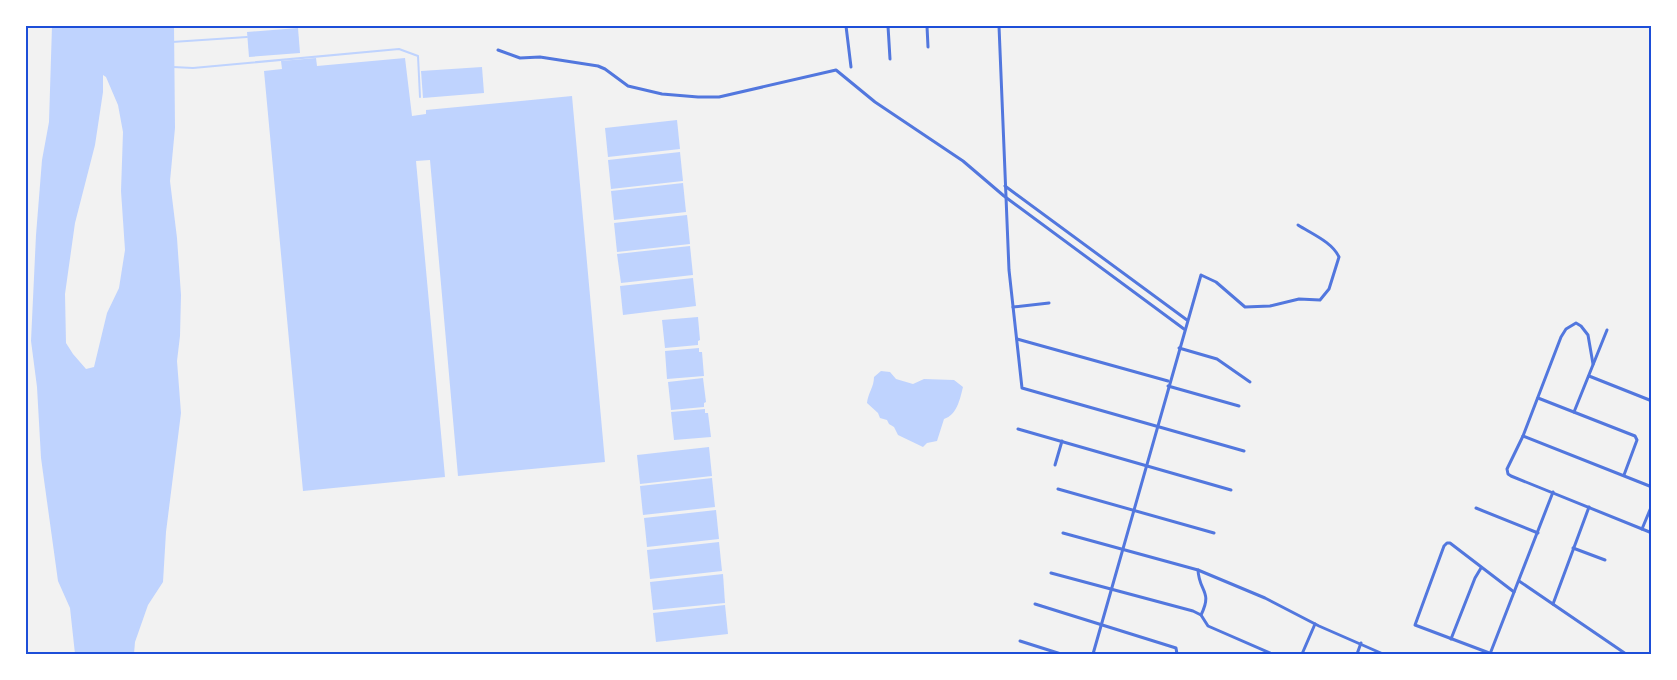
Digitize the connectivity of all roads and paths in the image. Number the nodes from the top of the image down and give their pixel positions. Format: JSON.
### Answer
{"nodes":[{"id":1,"x":846,"y":26,"type":"edge"},
{"id":2,"x":888,"y":26,"type":"edge"},
{"id":3,"x":927,"y":26,"type":"edge"},
{"id":4,"x":1001,"y":26,"type":"edge"},
{"id":5,"x":928,"y":47,"type":"dead end"},
{"id":6,"x":498,"y":50,"type":"dead end"},
{"id":7,"x":890,"y":59,"type":"dead end"},
{"id":8,"x":851,"y":67,"type":"dead end"},
{"id":9,"x":1005,"y":185,"type":"junction"},
{"id":10,"x":1004,"y":196,"type":"junction"},
{"id":11,"x":1298,"y":225,"type":"dead end"},
{"id":12,"x":1101,"y":257,"type":"junction"},
{"id":13,"x":1096,"y":263,"type":"junction"},
{"id":14,"x":1049,"y":303,"type":"dead end"},
{"id":15,"x":1013,"y":307,"type":"junction"},
{"id":16,"x":1187,"y":320,"type":"junction"},
{"id":17,"x":1185,"y":329,"type":"junction"},
{"id":18,"x":1607,"y":330,"type":"dead end"},
{"id":19,"x":1017,"y":339,"type":"junction"},
{"id":20,"x":1179,"y":348,"type":"junction"},
{"id":21,"x":1593,"y":364,"type":"junction"},
{"id":22,"x":1588,"y":376,"type":"junction"},
{"id":23,"x":1250,"y":382,"type":"dead end"},
{"id":24,"x":1168,"y":384,"type":"junction"},
{"id":25,"x":1538,"y":398,"type":"junction"},
{"id":26,"x":1652,"y":401,"type":"edge"},
{"id":27,"x":1239,"y":406,"type":"dead end"},
{"id":28,"x":1574,"y":412,"type":"junction"},
{"id":29,"x":1156,"y":426,"type":"junction"},
{"id":30,"x":1018,"y":429,"type":"dead end"},
{"id":31,"x":1523,"y":436,"type":"junction"},
{"id":32,"x":1062,"y":441,"type":"junction"},
{"id":33,"x":1244,"y":451,"type":"dead end"},
{"id":34,"x":1146,"y":464,"type":"junction"},
{"id":35,"x":1055,"y":465,"type":"dead end"},
{"id":36,"x":1624,"y":475,"type":"junction"},
{"id":37,"x":1652,"y":487,"type":"edge"},
{"id":38,"x":1058,"y":489,"type":"dead end"},
{"id":39,"x":1231,"y":490,"type":"dead end"},
{"id":40,"x":1553,"y":492,"type":"junction"},
{"id":41,"x":1652,"y":505,"type":"edge"},
{"id":42,"x":1588,"y":507,"type":"junction"},
{"id":43,"x":1476,"y":508,"type":"dead end"},
{"id":44,"x":1133,"y":510,"type":"junction"},
{"id":45,"x":1642,"y":529,"type":"junction"},
{"id":46,"x":1538,"y":532,"type":"junction"},
{"id":47,"x":1064,"y":533,"type":"dead end"},
{"id":48,"x":1214,"y":533,"type":"dead end"},
{"id":49,"x":1652,"y":533,"type":"edge"},
{"id":50,"x":1574,"y":548,"type":"junction"},
{"id":51,"x":1121,"y":550,"type":"junction"},
{"id":52,"x":1605,"y":560,"type":"dead end"},
{"id":53,"x":1481,"y":568,"type":"junction"},
{"id":54,"x":1198,"y":570,"type":"junction"},
{"id":55,"x":1051,"y":573,"type":"dead end"},
{"id":56,"x":1519,"y":582,"type":"junction"},
{"id":57,"x":1110,"y":589,"type":"junction"},
{"id":58,"x":1514,"y":592,"type":"junction"},
{"id":59,"x":1035,"y":604,"type":"dead end"},
{"id":60,"x":1553,"y":604,"type":"junction"},
{"id":61,"x":1201,"y":615,"type":"junction"},
{"id":62,"x":1100,"y":624,"type":"junction"},
{"id":63,"x":1314,"y":624,"type":"junction"},
{"id":64,"x":1450,"y":639,"type":"junction"},
{"id":65,"x":1020,"y":641,"type":"dead end"},
{"id":66,"x":1361,"y":644,"type":"junction"},
{"id":67,"x":1061,"y":654,"type":"edge"},
{"id":68,"x":1093,"y":654,"type":"edge"},
{"id":69,"x":1177,"y":654,"type":"edge"},
{"id":70,"x":1272,"y":654,"type":"edge"},
{"id":71,"x":1302,"y":654,"type":"edge"},
{"id":72,"x":1357,"y":654,"type":"edge"},
{"id":73,"x":1383,"y":654,"type":"edge"},
{"id":74,"x":1491,"y":654,"type":"edge"},
{"id":75,"x":1626,"y":654,"type":"edge"}],
"edges":[{"from":1,"to":8,"type":"street"},
{"from":2,"to":7,"type":"street"},
{"from":3,"to":5,"type":"street"},
{"from":4,"to":9,"type":"street"},
{"from":6,"to":10,"type":"street"},
{"from":9,"to":10,"type":"street"},
{"from":9,"to":12,"type":"street"},
{"from":10,"to":13,"type":"street"},
{"from":10,"to":15,"type":"street"},
{"from":11,"to":16,"type":"street"},
{"from":12,"to":13,"type":"street"},
{"from":12,"to":16,"type":"street"},
{"from":13,"to":17,"type":"street"},
{"from":14,"to":15,"type":"street"},
{"from":15,"to":19,"type":"street"},
{"from":16,"to":17,"type":"street"},
{"from":17,"to":20,"type":"street"},
{"from":18,"to":21,"type":"street"},
{"from":19,"to":24,"type":"street"},
{"from":19,"to":29,"type":"street"},
{"from":20,"to":23,"type":"street"},
{"from":20,"to":24,"type":"street"},
{"from":21,"to":22,"type":"street"},
{"from":21,"to":25,"type":"street"},
{"from":22,"to":26,"type":"street"},
{"from":22,"to":28,"type":"street"},
{"from":24,"to":27,"type":"street"},
{"from":24,"to":29,"type":"street"},
{"from":25,"to":28,"type":"street"},
{"from":25,"to":31,"type":"street"},
{"from":28,"to":36,"type":"street"},
{"from":29,"to":33,"type":"street"},
{"from":29,"to":34,"type":"street"},
{"from":30,"to":32,"type":"street"},
{"from":31,"to":36,"type":"street"},
{"from":31,"to":40,"type":"street"},
{"from":32,"to":34,"type":"street"},
{"from":32,"to":35,"type":"street"},
{"from":34,"to":39,"type":"street"},
{"from":34,"to":44,"type":"street"},
{"from":36,"to":37,"type":"street"},
{"from":38,"to":44,"type":"street"},
{"from":40,"to":42,"type":"street"},
{"from":40,"to":46,"type":"street"},
{"from":41,"to":45,"type":"street"},
{"from":42,"to":45,"type":"street"},
{"from":42,"to":50,"type":"street"},
{"from":43,"to":46,"type":"street"},
{"from":44,"to":48,"type":"street"},
{"from":44,"to":51,"type":"street"},
{"from":45,"to":49,"type":"street"},
{"from":46,"to":56,"type":"street"},
{"from":47,"to":51,"type":"street"},
{"from":50,"to":52,"type":"street"},
{"from":50,"to":60,"type":"street"},
{"from":51,"to":54,"type":"street"},
{"from":51,"to":57,"type":"street"},
{"from":53,"to":58,"type":"street"},
{"from":53,"to":64,"type":"street"},
{"from":53,"to":64,"type":"street"},
{"from":54,"to":61,"type":"street"},
{"from":54,"to":63,"type":"street"},
{"from":55,"to":57,"type":"street"},
{"from":56,"to":58,"type":"street"},
{"from":56,"to":60,"type":"street"},
{"from":57,"to":61,"type":"street"},
{"from":57,"to":62,"type":"street"},
{"from":58,"to":74,"type":"street"},
{"from":59,"to":62,"type":"street"},
{"from":60,"to":75,"type":"street"},
{"from":61,"to":70,"type":"street"},
{"from":62,"to":68,"type":"street"},
{"from":62,"to":69,"type":"street"},
{"from":63,"to":66,"type":"street"},
{"from":63,"to":71,"type":"street"},
{"from":64,"to":74,"type":"street"},
{"from":65,"to":67,"type":"street"},
{"from":66,"to":72,"type":"street"},
{"from":66,"to":73,"type":"street"}]}
